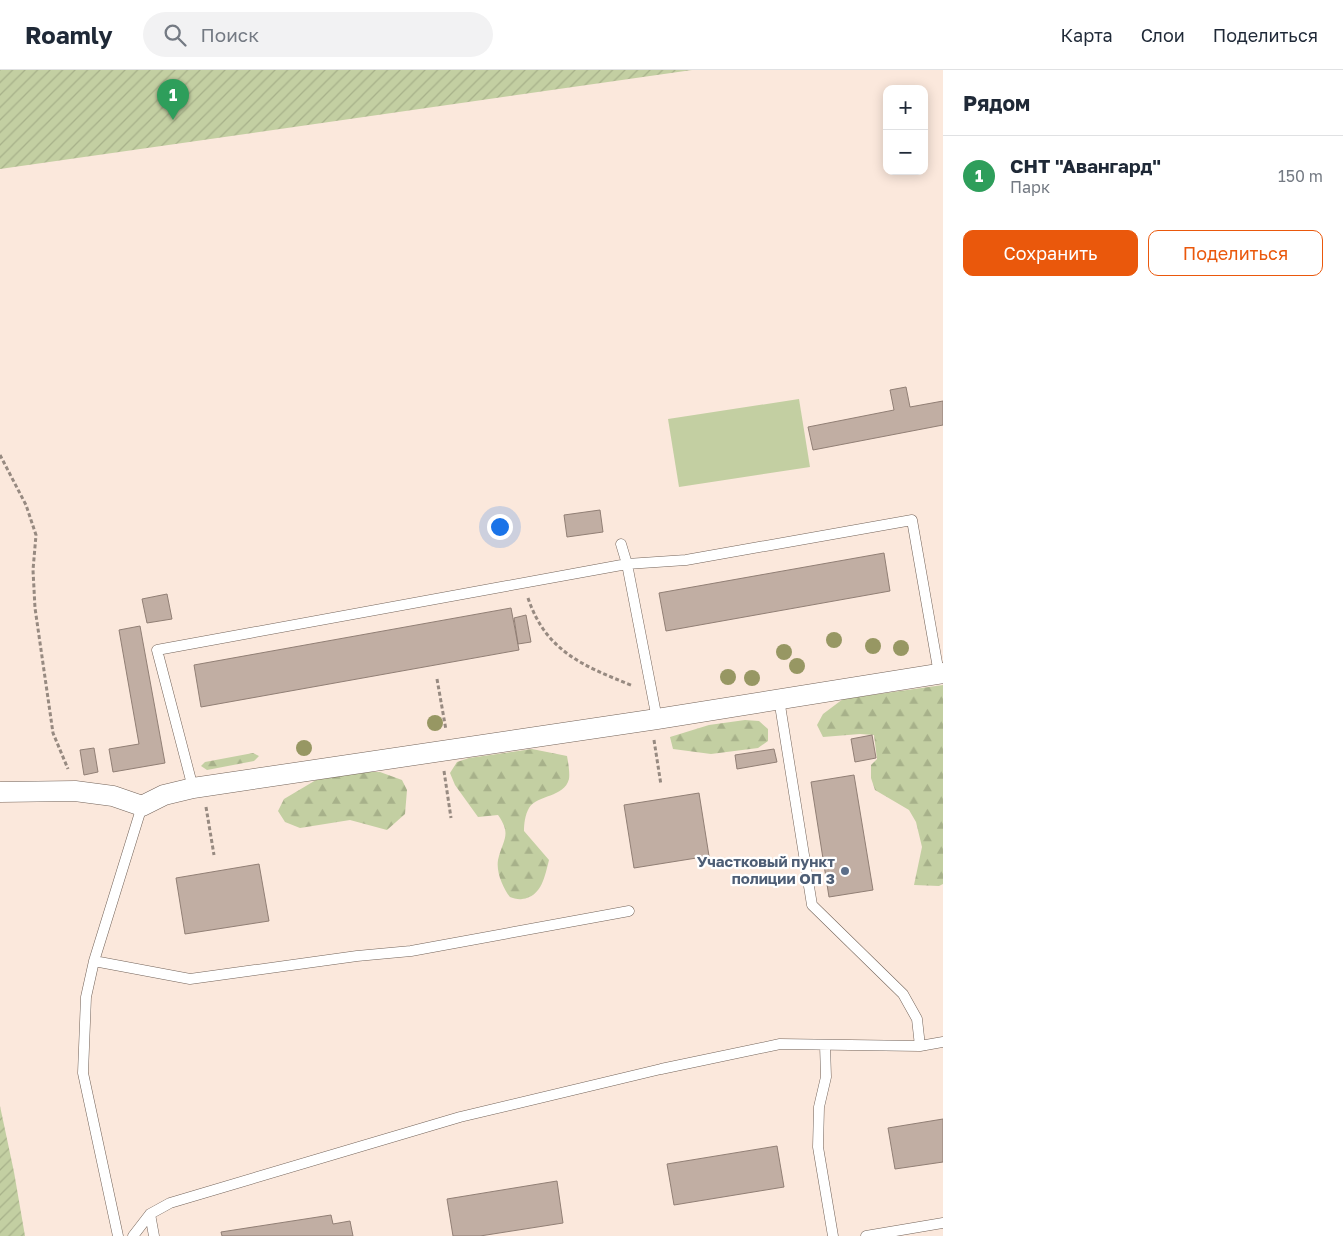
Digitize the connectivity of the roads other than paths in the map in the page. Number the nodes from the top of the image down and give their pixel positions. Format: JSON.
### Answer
{"nodes":[{"id":1,"x":621,"y":544,"type":"dead end"},
{"id":2,"x":626,"y":564,"type":"junction"},
{"id":3,"x":941,"y":674,"type":"edge"},
{"id":4,"x":779,"y":699,"type":"junction"},
{"id":5,"x":654,"y":719,"type":"junction"},
{"id":6,"x":198,"y":787,"type":"junction"},
{"id":7,"x":0,"y":792,"type":"edge"},
{"id":8,"x":142,"y":806,"type":"junction"},
{"id":9,"x":629,"y":911,"type":"dead end"},
{"id":10,"x":94,"y":961,"type":"junction"},
{"id":11,"x":943,"y":1042,"type":"edge"},
{"id":12,"x":826,"y":1044,"type":"junction"},
{"id":13,"x":920,"y":1046,"type":"junction"},
{"id":14,"x":150,"y":1214,"type":"junction"},
{"id":15,"x":943,"y":1223,"type":"edge"},
{"id":16,"x":118,"y":1236,"type":"edge"},
{"id":17,"x":133,"y":1236,"type":"edge"},
{"id":18,"x":154,"y":1236,"type":"edge"},
{"id":19,"x":833,"y":1236,"type":"edge"},
{"id":20,"x":866,"y":1236,"type":"edge"}],
"edges":[{"from":1,"to":2,"type":"lane"},
{"from":2,"to":3,"type":"lane"},
{"from":2,"to":5,"type":"lane"},
{"from":2,"to":6,"type":"lane"},
{"from":3,"to":4,"type":"street"},
{"from":4,"to":5,"type":"street"},
{"from":4,"to":13,"type":"lane"},
{"from":5,"to":6,"type":"street"},
{"from":6,"to":8,"type":"street"},
{"from":7,"to":8,"type":"street"},
{"from":8,"to":10,"type":"lane"},
{"from":9,"to":10,"type":"lane"},
{"from":10,"to":16,"type":"lane"},
{"from":11,"to":13,"type":"lane"},
{"from":12,"to":13,"type":"lane"},
{"from":12,"to":14,"type":"lane"},
{"from":12,"to":19,"type":"lane"},
{"from":14,"to":17,"type":"lane"},
{"from":14,"to":18,"type":"lane"},
{"from":15,"to":20,"type":"lane"}]}
